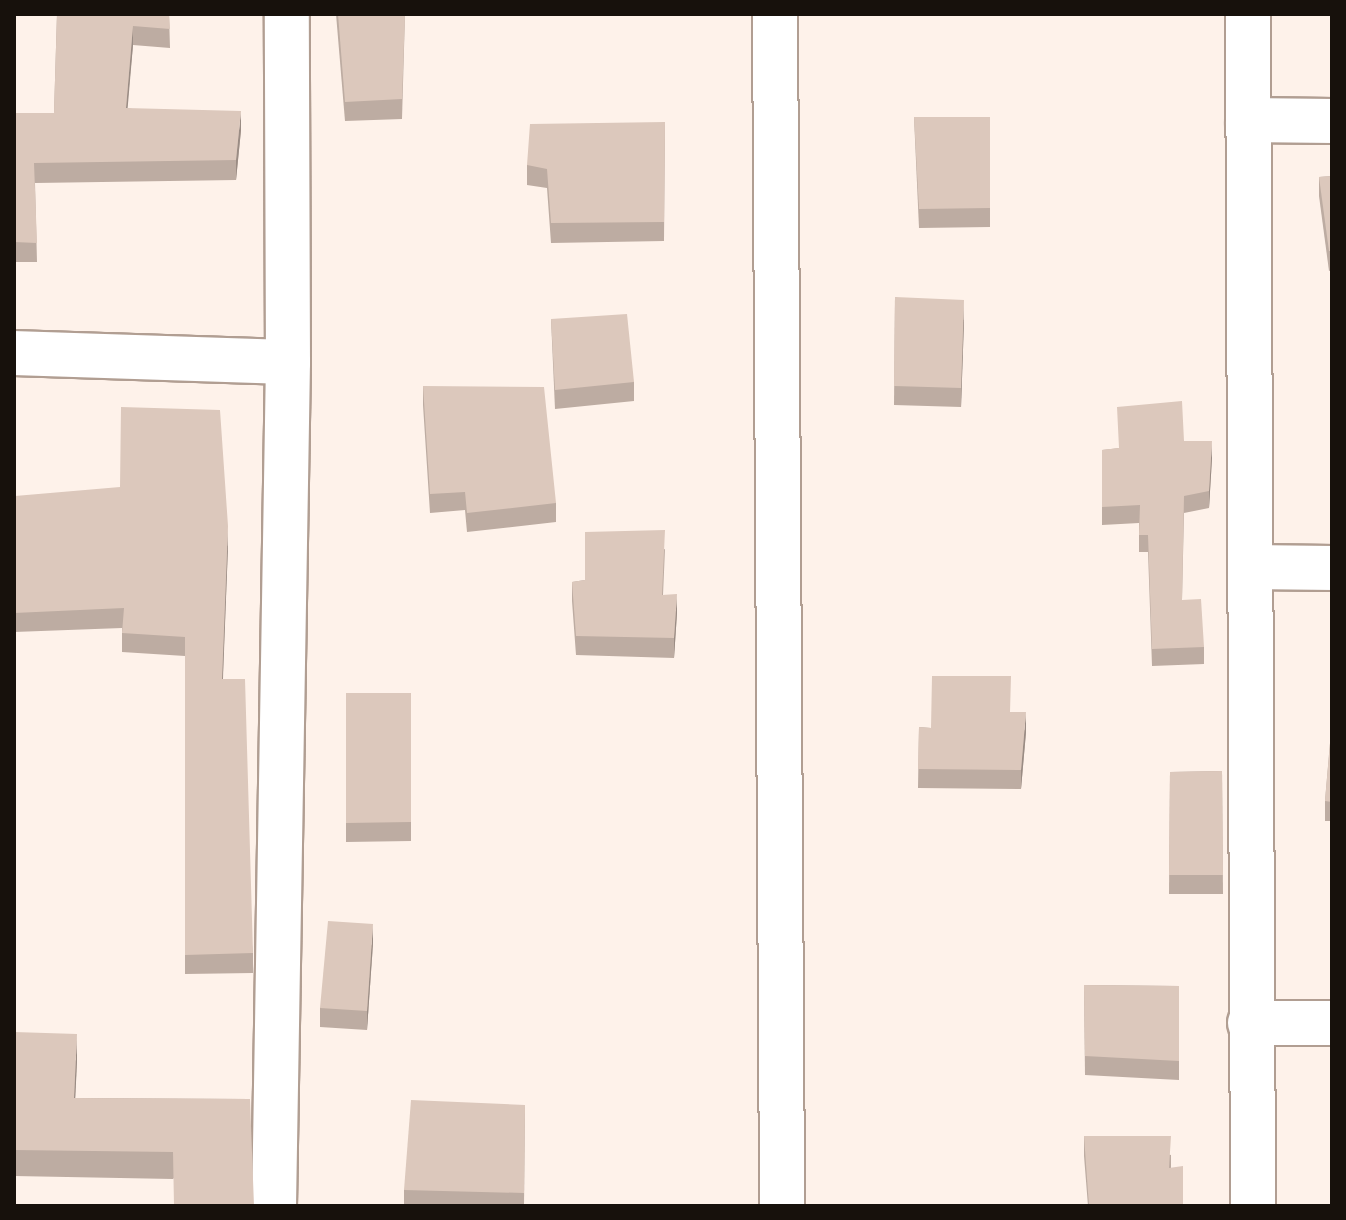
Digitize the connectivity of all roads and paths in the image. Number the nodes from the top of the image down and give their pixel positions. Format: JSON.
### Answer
{"nodes":[{"id":1,"x":287,"y":14,"type":"edge"},
{"id":2,"x":775,"y":14,"type":"edge"},
{"id":3,"x":1248,"y":14,"type":"edge"},
{"id":4,"x":1248,"y":120,"type":"junction"},
{"id":5,"x":1332,"y":121,"type":"edge"},
{"id":6,"x":14,"y":353,"type":"edge"},
{"id":7,"x":288,"y":362,"type":"junction"},
{"id":8,"x":1251,"y":567,"type":"junction"},
{"id":9,"x":1332,"y":568,"type":"edge"},
{"id":10,"x":1250,"y":1023,"type":"junction"},
{"id":11,"x":1332,"y":1023,"type":"edge"},
{"id":12,"x":274,"y":1206,"type":"edge"},
{"id":13,"x":782,"y":1206,"type":"edge"},
{"id":14,"x":1253,"y":1206,"type":"edge"}],
"edges":[{"from":1,"to":7,"type":"street"},
{"from":2,"to":13,"type":"street"},
{"from":3,"to":4,"type":"street"},
{"from":4,"to":5,"type":"street"},
{"from":4,"to":8,"type":"street"},
{"from":6,"to":7,"type":"street"},
{"from":7,"to":12,"type":"street"},
{"from":8,"to":9,"type":"street"},
{"from":8,"to":10,"type":"street"},
{"from":10,"to":11,"type":"street"},
{"from":10,"to":14,"type":"street"}]}
